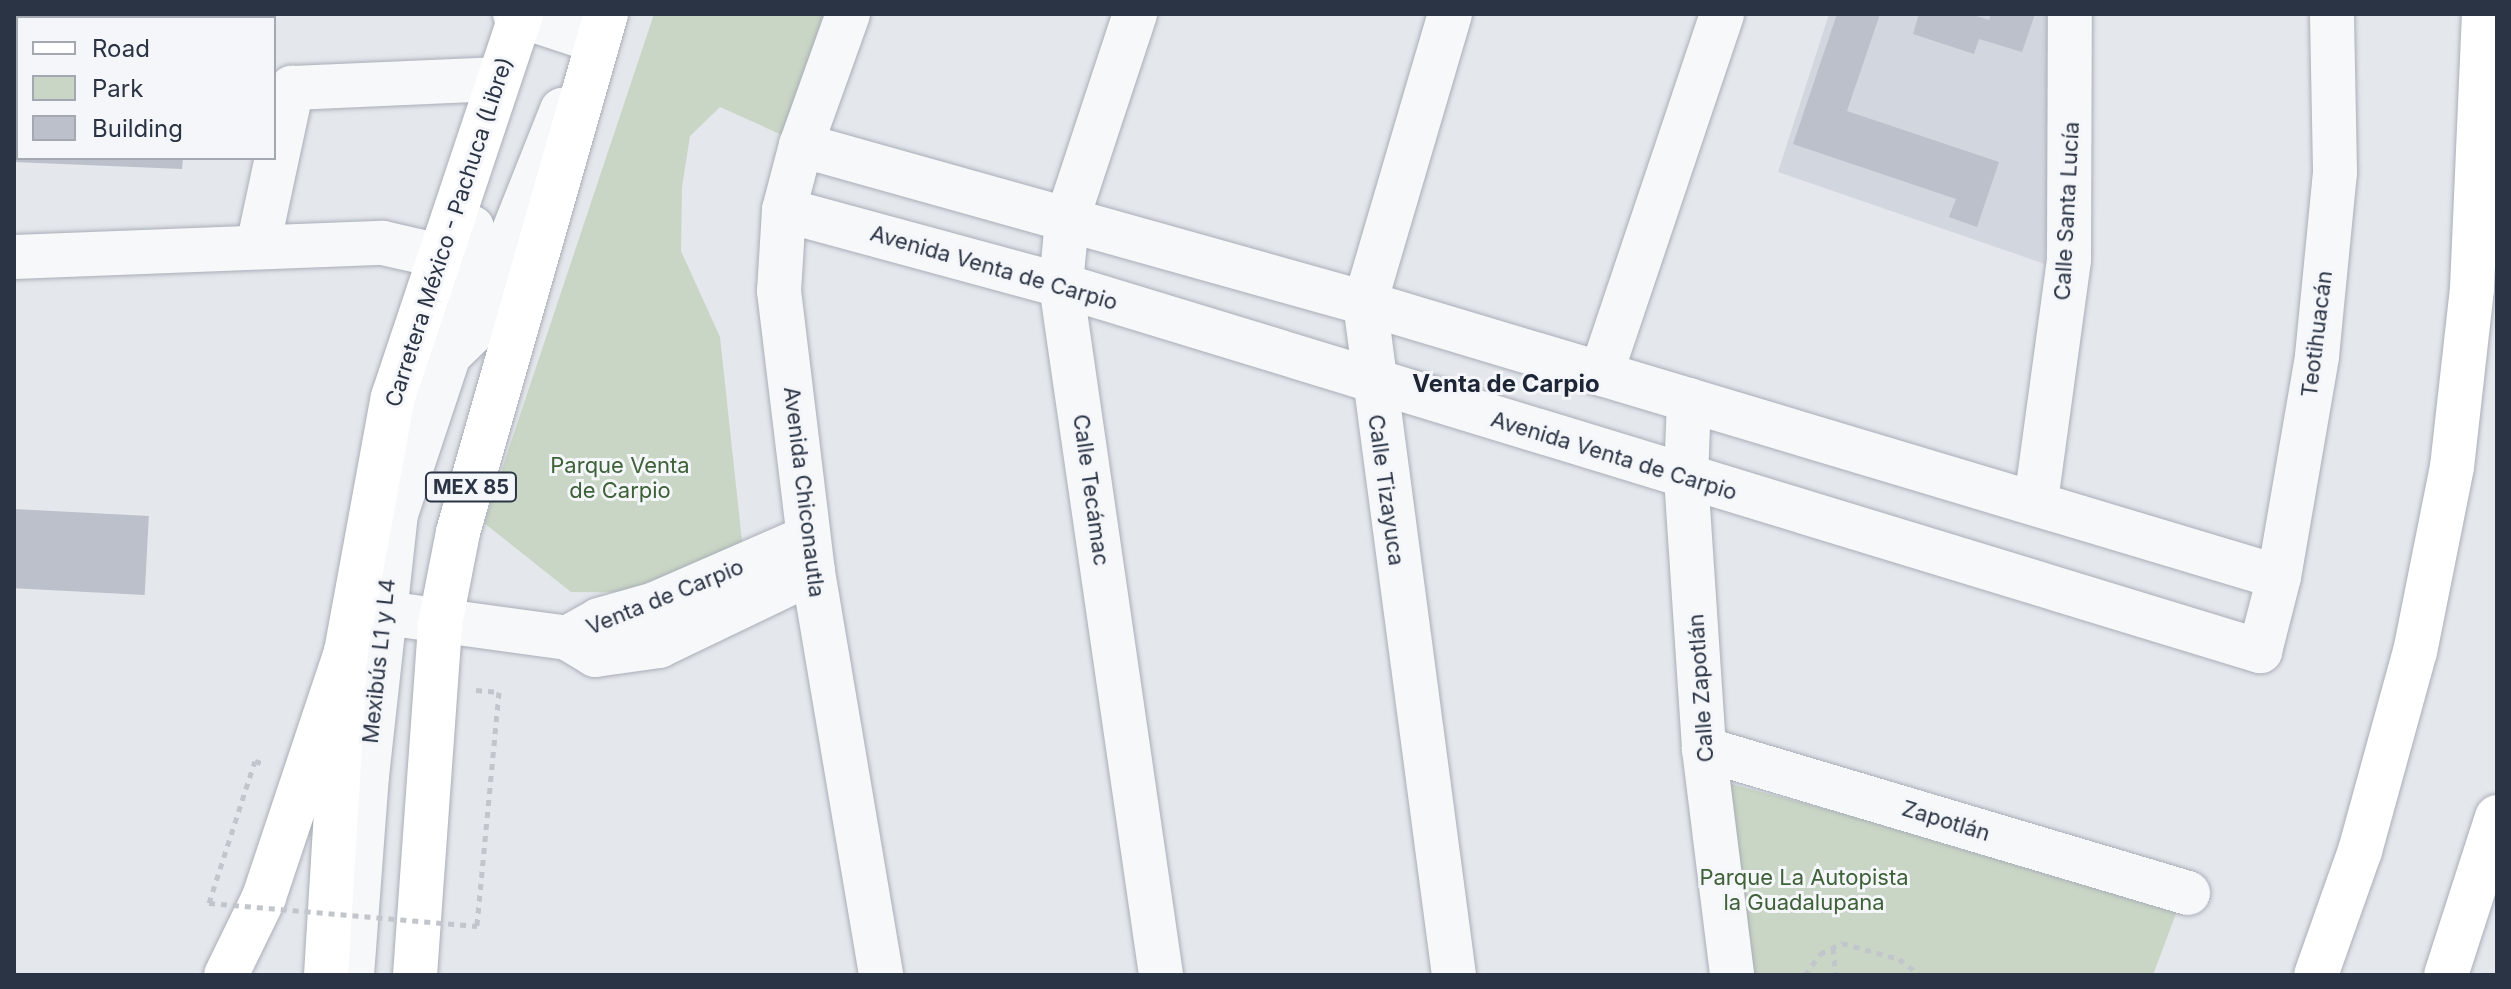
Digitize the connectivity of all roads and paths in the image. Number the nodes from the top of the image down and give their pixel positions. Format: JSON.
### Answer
{"nodes":[{"id":1,"x":848,"y":14,"type":"edge"},
{"id":2,"x":1135,"y":14,"type":"edge"},
{"id":3,"x":1450,"y":14,"type":"edge"},
{"id":4,"x":1722,"y":14,"type":"edge"},
{"id":5,"x":2070,"y":14,"type":"edge"},
{"id":6,"x":2332,"y":14,"type":"edge"},
{"id":7,"x":2484,"y":14,"type":"edge"},
{"id":8,"x":525,"y":16,"type":"edge"},
{"id":9,"x":598,"y":27,"type":"edge"},
{"id":10,"x":496,"y":79,"type":"junction"},
{"id":11,"x":801,"y":145,"type":"junction"},
{"id":12,"x":784,"y":210,"type":"junction"},
{"id":13,"x":1067,"y":220,"type":"junction"},
{"id":14,"x":258,"y":246,"type":"junction"},
{"id":15,"x":440,"y":256,"type":"junction"},
{"id":16,"x":14,"y":257,"type":"edge"},
{"id":17,"x":1061,"y":285,"type":"junction"},
{"id":18,"x":1365,"y":303,"type":"junction"},
{"id":19,"x":449,"y":355,"type":"junction"},
{"id":20,"x":1601,"y":374,"type":"junction"},
{"id":21,"x":1372,"y":383,"type":"junction"},
{"id":22,"x":1689,"y":400,"type":"junction"},
{"id":23,"x":1686,"y":477,"type":"junction"},
{"id":24,"x":2036,"y":501,"type":"junction"},
{"id":25,"x":811,"y":554,"type":"junction"},
{"id":26,"x":2279,"y":577,"type":"junction"},
{"id":27,"x":369,"y":611,"type":"junction"},
{"id":28,"x":440,"y":624,"type":"junction"},
{"id":29,"x":2260,"y":651,"type":"joint"},
{"id":30,"x":346,"y":652,"type":"junction"},
{"id":31,"x":1704,"y":749,"type":"junction"},
{"id":32,"x":2497,"y":817,"type":"edge"},
{"id":33,"x":2188,"y":893,"type":"dead end"},
{"id":34,"x":209,"y":903,"type":"dead end"},
{"id":35,"x":477,"y":926,"type":"dead end"},
{"id":36,"x":1833,"y":948,"type":"junction"},
{"id":37,"x":226,"y":975,"type":"edge"},
{"id":38,"x":326,"y":975,"type":"edge"},
{"id":39,"x":352,"y":975,"type":"edge"},
{"id":40,"x":415,"y":975,"type":"edge"},
{"id":41,"x":881,"y":975,"type":"edge"},
{"id":42,"x":1161,"y":975,"type":"edge"},
{"id":43,"x":1454,"y":975,"type":"edge"},
{"id":44,"x":1732,"y":975,"type":"edge"},
{"id":45,"x":1805,"y":975,"type":"edge"},
{"id":46,"x":1836,"y":975,"type":"edge"},
{"id":47,"x":1920,"y":975,"type":"edge"},
{"id":48,"x":2316,"y":975,"type":"edge"},
{"id":49,"x":2446,"y":975,"type":"edge"}],
"edges":[{"from":1,"to":11,"type":"street","name":"Avenida Chiconautla"},
{"from":2,"to":13,"type":"street","name":"Calle Tecámac"},
{"from":3,"to":18,"type":"street","name":"Calle Tizayuca"},
{"from":4,"to":20,"type":"street"},
{"from":5,"to":24,"type":"street","name":"Calle Santa Lucía"},
{"from":6,"to":26,"type":"street","name":"Teotihuacán"},
{"from":7,"to":48,"type":"main road"},
{"from":8,"to":9,"type":"street"},
{"from":8,"to":10,"type":"main road","name":"Carretera México - Pachuca (Libre)"},
{"from":8,"to":19,"type":"street","name":"Mexibús L1 y L4"},
{"from":9,"to":19,"type":"street","name":"Mexibús L1 y L4"},
{"from":9,"to":28,"type":"main road","number":"MEX 85"},
{"from":10,"to":14,"type":"street"},
{"from":10,"to":15,"type":"main road","name":"Carretera México - Pachuca (Libre)"},
{"from":11,"to":12,"type":"street","name":"Avenida Chiconautla"},
{"from":11,"to":13,"type":"street"},
{"from":12,"to":17,"type":"street","name":"Avenida Venta de Carpio"},
{"from":12,"to":25,"type":"street","name":"Avenida Chiconautla"},
{"from":13,"to":17,"type":"street","name":"Calle Tecámac"},
{"from":13,"to":18,"type":"street"},
{"from":14,"to":15,"type":"street"},
{"from":14,"to":16,"type":"street"},
{"from":15,"to":27,"type":"main road","name":"Carretera México - Pachuca (Libre)"},
{"from":17,"to":21,"type":"street","name":"Avenida Venta de Carpio"},
{"from":17,"to":42,"type":"street","name":"Calle Tecámac"},
{"from":18,"to":20,"type":"street"},
{"from":18,"to":21,"type":"street","name":"Calle Tizayuca"},
{"from":19,"to":27,"type":"street","name":"Mexibús L1 y L4"},
{"from":20,"to":22,"type":"street"},
{"from":21,"to":23,"type":"street","name":"Avenida Venta de Carpio"},
{"from":21,"to":43,"type":"street","name":"Calle Tizayuca"},
{"from":22,"to":23,"type":"street","name":"Calle Zapotlán"},
{"from":22,"to":24,"type":"street"},
{"from":23,"to":29,"type":"street","name":"Avenida Venta de Carpio"},
{"from":23,"to":31,"type":"street","name":"Calle Zapotlán"},
{"from":24,"to":26,"type":"street"},
{"from":25,"to":28,"type":"street","name":"Venta de Carpio"},
{"from":25,"to":41,"type":"street","name":"Avenida Chiconautla"},
{"from":26,"to":29,"type":"street","name":"Teotihuacán"},
{"from":27,"to":28,"type":"street","name":"Venta de Carpio"},
{"from":27,"to":30,"type":"main road","name":"Carretera México - Pachuca (Libre)"},
{"from":27,"to":39,"type":"street","name":"Mexibús L1 y L4"},
{"from":28,"to":40,"type":"main road","number":"MEX 85"},
{"from":30,"to":37,"type":"main road"},
{"from":30,"to":38,"type":"main road","name":"Carretera México - Pachuca (Libre)"},
{"from":31,"to":33,"type":"street","name":"Zapotlán"},
{"from":31,"to":44,"type":"street","name":"Calle Zapotlán"},
{"from":32,"to":49,"type":"main road"},
{"from":34,"to":35,"type":"path","bridge":true},
{"from":36,"to":45,"type":"path"},
{"from":36,"to":46,"type":"path"},
{"from":36,"to":47,"type":"path"}]}
